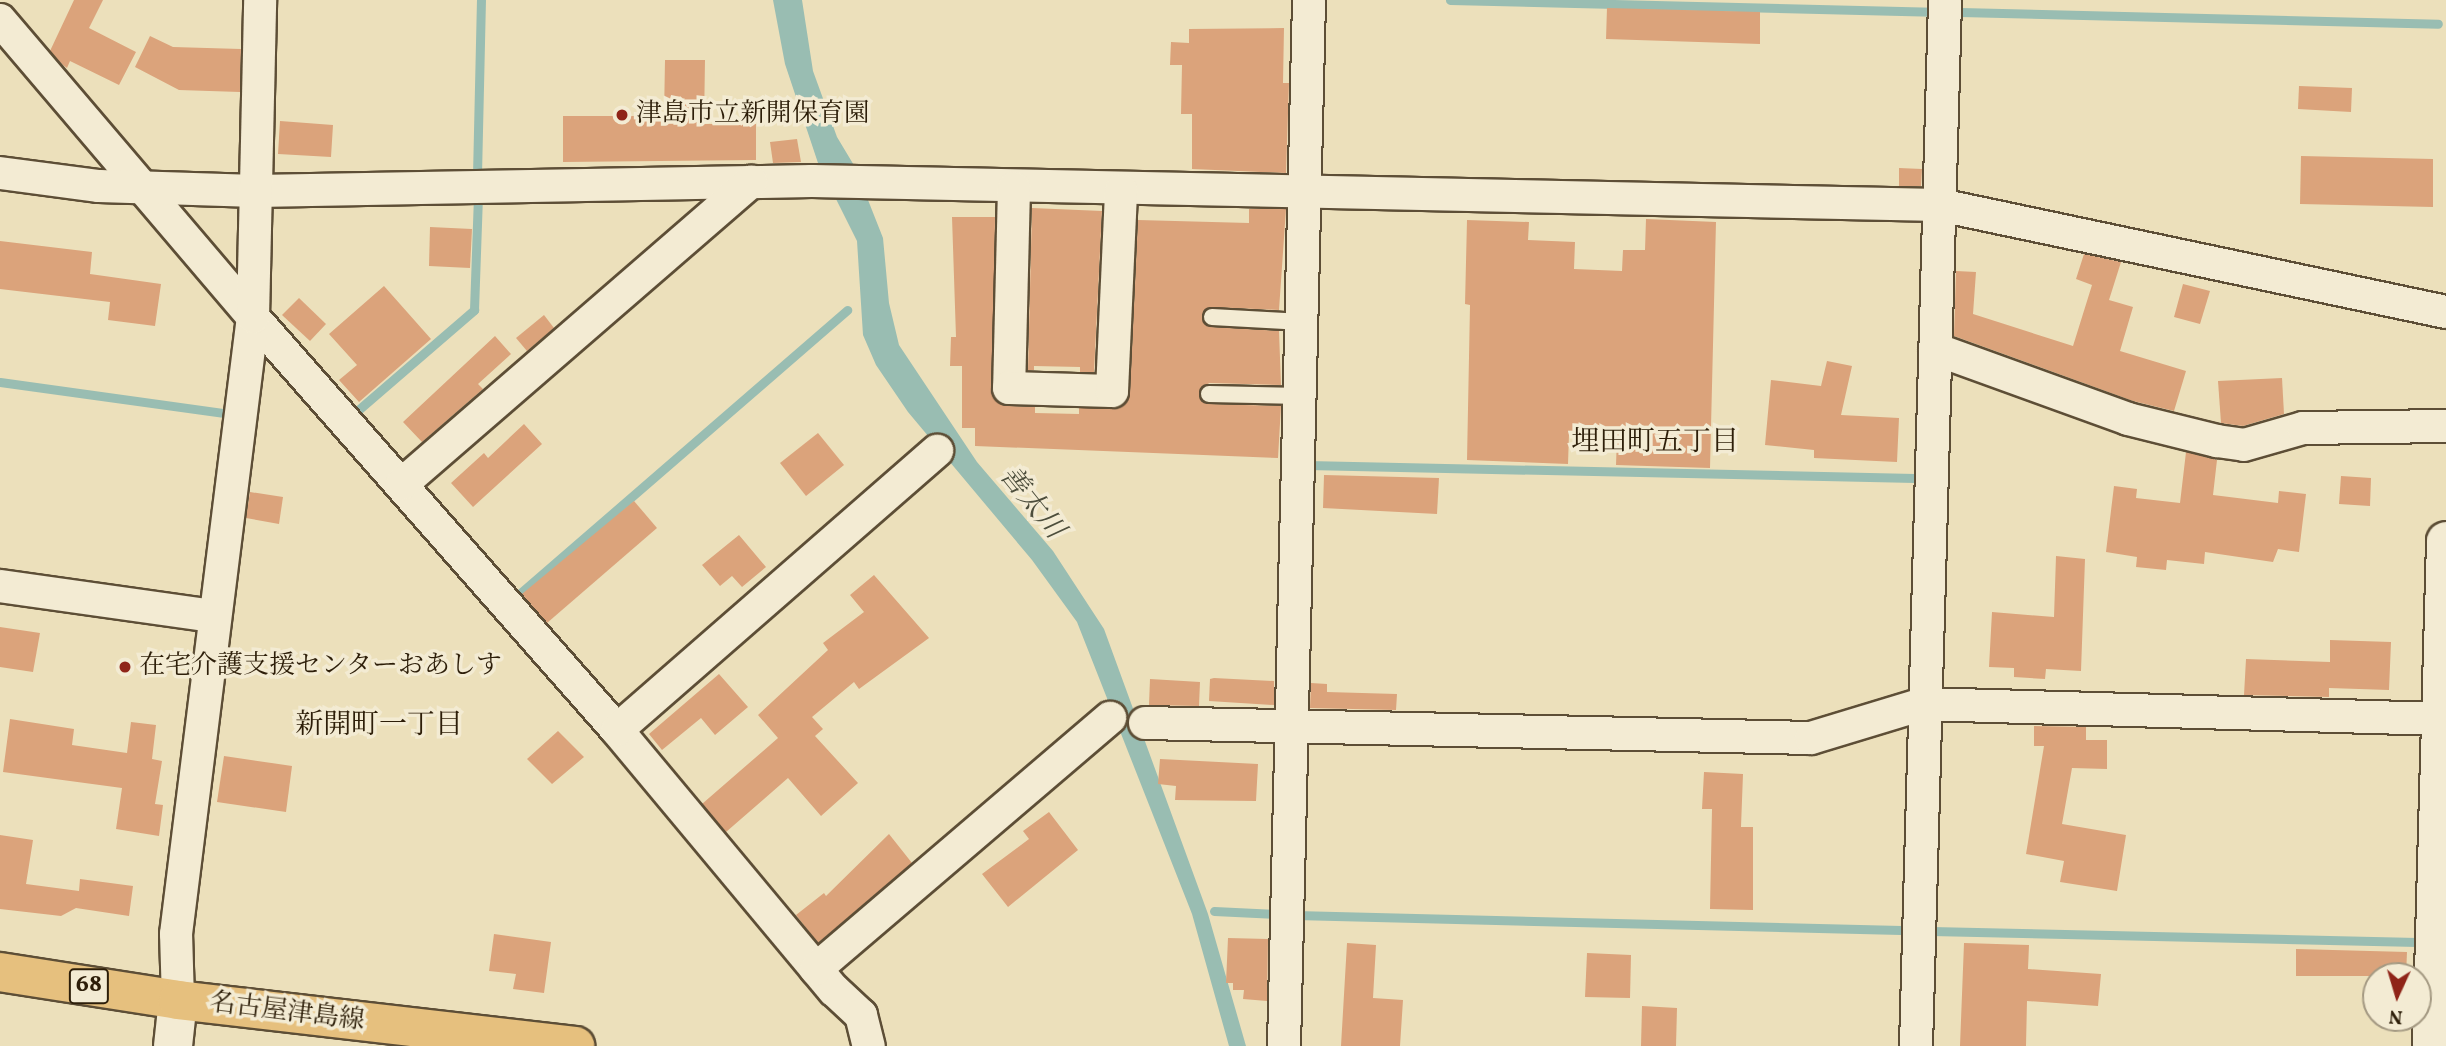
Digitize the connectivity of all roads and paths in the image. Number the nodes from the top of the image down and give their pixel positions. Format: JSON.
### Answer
{"nodes":[{"id":1,"x":260,"y":0,"type":"edge"},
{"id":2,"x":1309,"y":0,"type":"edge"},
{"id":3,"x":1945,"y":0,"type":"edge"},
{"id":4,"x":0,"y":20,"type":"edge"},
{"id":5,"x":0,"y":173,"type":"edge"},
{"id":6,"x":751,"y":182,"type":"junction"},
{"id":7,"x":144,"y":188,"type":"junction"},
{"id":8,"x":1014,"y":188,"type":"junction"},
{"id":9,"x":1121,"y":190,"type":"junction"},
{"id":10,"x":256,"y":191,"type":"junction"},
{"id":11,"x":1305,"y":194,"type":"junction"},
{"id":12,"x":1940,"y":205,"type":"junction"},
{"id":13,"x":2446,"y":312,"type":"edge"},
{"id":14,"x":253,"y":317,"type":"junction"},
{"id":15,"x":1212,"y":317,"type":"dead end"},
{"id":16,"x":1303,"y":322,"type":"junction"},
{"id":17,"x":1935,"y":349,"type":"junction"},
{"id":18,"x":1209,"y":394,"type":"dead end"},
{"id":19,"x":1301,"y":396,"type":"junction"},
{"id":20,"x":2446,"y":426,"type":"edge"},
{"id":21,"x":937,"y":451,"type":"dead end"},
{"id":22,"x":402,"y":484,"type":"junction"},
{"id":23,"x":2446,"y":541,"type":"edge"},
{"id":24,"x":0,"y":586,"type":"edge"},
{"id":25,"x":214,"y":616,"type":"junction"},
{"id":26,"x":1923,"y":704,"type":"junction"},
{"id":27,"x":1110,"y":718,"type":"dead end"},
{"id":28,"x":2441,"y":719,"type":"junction"},
{"id":29,"x":1145,"y":723,"type":"dead end"},
{"id":30,"x":1292,"y":725,"type":"junction"},
{"id":31,"x":617,"y":730,"type":"junction"},
{"id":32,"x":816,"y":969,"type":"junction"},
{"id":33,"x":0,"y":972,"type":"edge"},
{"id":34,"x":178,"y":1000,"type":"junction"},
{"id":35,"x":173,"y":1046,"type":"edge"},
{"id":36,"x":575,"y":1046,"type":"edge"},
{"id":37,"x":869,"y":1046,"type":"edge"},
{"id":38,"x":1284,"y":1046,"type":"edge"},
{"id":39,"x":1916,"y":1046,"type":"edge"},
{"id":40,"x":2432,"y":1046,"type":"edge"}],
"edges":[{"from":1,"to":10,"type":"street"},
{"from":2,"to":11,"type":"street"},
{"from":3,"to":12,"type":"street"},
{"from":4,"to":7,"type":"street"},
{"from":5,"to":7,"type":"street"},
{"from":6,"to":8,"type":"street"},
{"from":6,"to":10,"type":"street"},
{"from":6,"to":22,"type":"street"},
{"from":7,"to":10,"type":"street"},
{"from":7,"to":14,"type":"street"},
{"from":8,"to":9,"type":"street"},
{"from":8,"to":9,"type":"street"},
{"from":9,"to":11,"type":"street"},
{"from":10,"to":14,"type":"street"},
{"from":11,"to":12,"type":"street"},
{"from":11,"to":16,"type":"street"},
{"from":12,"to":13,"type":"street"},
{"from":12,"to":17,"type":"street"},
{"from":14,"to":22,"type":"street"},
{"from":14,"to":25,"type":"street"},
{"from":15,"to":16,"type":"lane"},
{"from":16,"to":19,"type":"street"},
{"from":17,"to":20,"type":"street"},
{"from":17,"to":26,"type":"street"},
{"from":18,"to":19,"type":"lane"},
{"from":19,"to":30,"type":"street"},
{"from":21,"to":31,"type":"street"},
{"from":22,"to":31,"type":"street"},
{"from":23,"to":28,"type":"street"},
{"from":24,"to":25,"type":"street"},
{"from":25,"to":34,"type":"street"},
{"from":26,"to":28,"type":"street"},
{"from":26,"to":30,"type":"street"},
{"from":26,"to":39,"type":"street"},
{"from":27,"to":32,"type":"street"},
{"from":28,"to":40,"type":"street"},
{"from":29,"to":30,"type":"street"},
{"from":30,"to":38,"type":"street"},
{"from":31,"to":32,"type":"street"},
{"from":32,"to":37,"type":"street"},
{"from":33,"to":34,"type":"main road","name":"名古屋津島線","number":"68"},
{"from":34,"to":35,"type":"street"},
{"from":34,"to":36,"type":"main road","name":"名古屋津島線","number":"68"}]}
